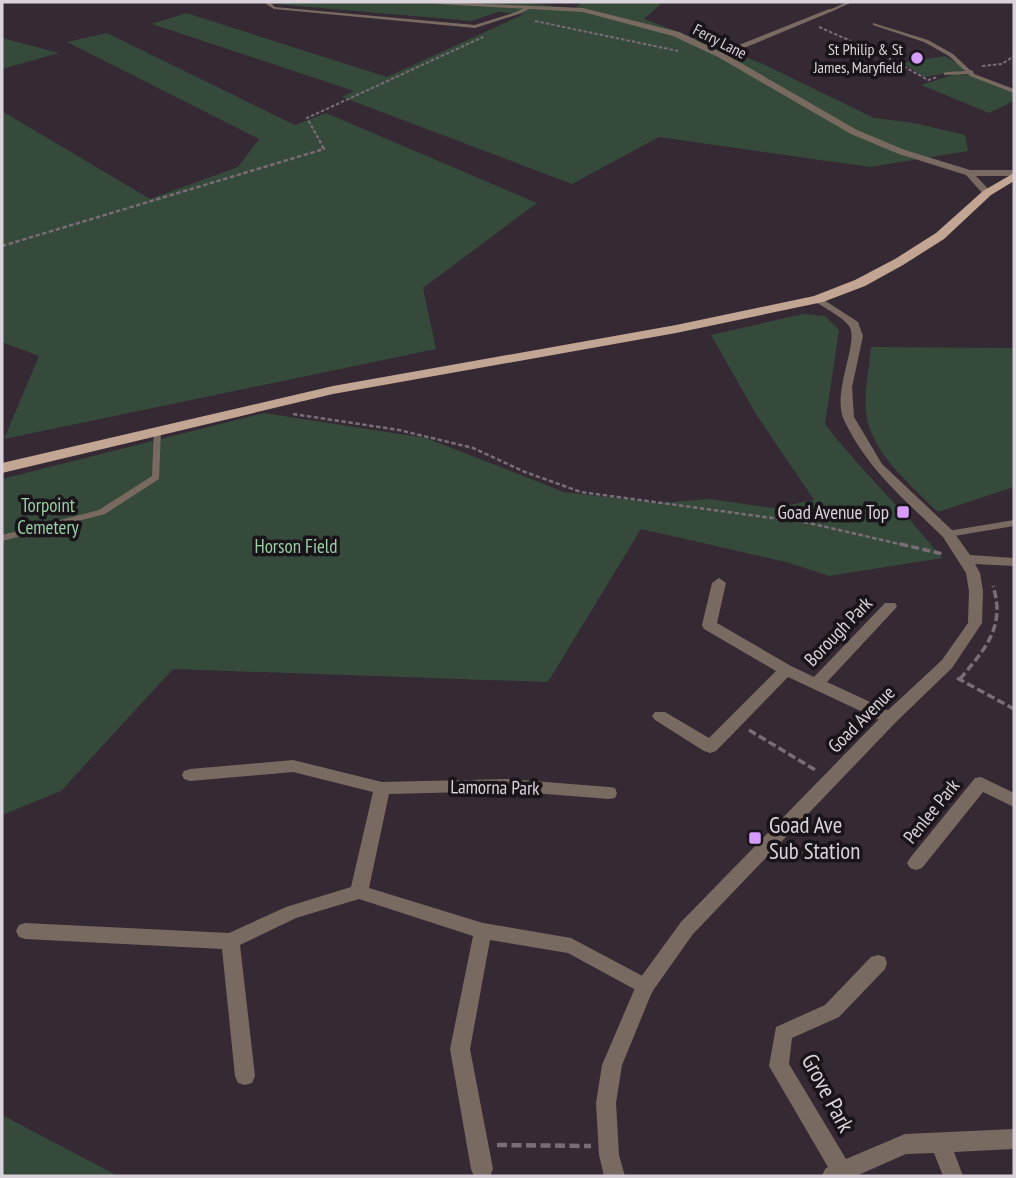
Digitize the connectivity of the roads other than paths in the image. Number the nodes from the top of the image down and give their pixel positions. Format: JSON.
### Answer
{"nodes":[{"id":1,"x":273,"y":2,"type":"edge"},
{"id":2,"x":438,"y":2,"type":"edge"},
{"id":3,"x":850,"y":2,"type":"edge"},
{"id":4,"x":531,"y":7,"type":"junction"},
{"id":5,"x":831,"y":10,"type":"joint"},
{"id":6,"x":875,"y":23,"type":"dead end"},
{"id":7,"x":720,"y":55,"type":"junction"},
{"id":8,"x":969,"y":70,"type":"junction"},
{"id":9,"x":946,"y":74,"type":"road end"},
{"id":10,"x":1014,"y":91,"type":"edge"},
{"id":11,"x":969,"y":173,"type":"junction"},
{"id":12,"x":1014,"y":174,"type":"edge"},
{"id":13,"x":987,"y":193,"type":"junction"},
{"id":14,"x":818,"y":299,"type":"junction"},
{"id":15,"x":157,"y":430,"type":"junction"},
{"id":16,"x":2,"y":468,"type":"edge"},
{"id":17,"x":1014,"y":523,"type":"edge"},
{"id":18,"x":948,"y":534,"type":"junction"},
{"id":19,"x":2,"y":538,"type":"edge"},
{"id":20,"x":966,"y":559,"type":"junction"},
{"id":21,"x":1014,"y":562,"type":"edge"},
{"id":22,"x":719,"y":583,"type":"dead end"},
{"id":23,"x":890,"y":606,"type":"dead end"},
{"id":24,"x":786,"y":670,"type":"junction"},
{"id":25,"x":816,"y":684,"type":"junction"},
{"id":26,"x":660,"y":716,"type":"dead end"},
{"id":27,"x":890,"y":718,"type":"junction"},
{"id":28,"x":190,"y":775,"type":"dead end"},
{"id":29,"x":382,"y":788,"type":"junction"},
{"id":30,"x":609,"y":793,"type":"dead end"},
{"id":31,"x":1014,"y":801,"type":"edge"},
{"id":32,"x":916,"y":863,"type":"dead end"},
{"id":33,"x":359,"y":892,"type":"junction"},
{"id":34,"x":25,"y":931,"type":"dead end"},
{"id":35,"x":483,"y":931,"type":"junction"},
{"id":36,"x":230,"y":941,"type":"junction"},
{"id":37,"x":878,"y":963,"type":"dead end"},
{"id":38,"x":645,"y":987,"type":"junction"},
{"id":39,"x":245,"y":1076,"type":"dead end"},
{"id":40,"x":1014,"y":1139,"type":"edge"},
{"id":41,"x":941,"y":1144,"type":"junction"},
{"id":42,"x":482,"y":1169,"type":"dead end"},
{"id":43,"x":837,"y":1173,"type":"edge"},
{"id":44,"x":614,"y":1176,"type":"edge"},
{"id":45,"x":953,"y":1176,"type":"edge"}],
"edges":[{"from":1,"to":4,"type":"lane"},
{"from":2,"to":4,"type":"street","name":"Ferry Lane"},
{"from":3,"to":5,"type":"lane"},
{"from":4,"to":7,"type":"street","name":"Ferry Lane"},
{"from":5,"to":7,"type":"street"},
{"from":6,"to":8,"type":"lane"},
{"from":7,"to":11,"type":"street","name":"Ferry Lane"},
{"from":8,"to":9,"type":"lane"},
{"from":8,"to":10,"type":"lane"},
{"from":11,"to":12,"type":"street","name":"Ferry Lane"},
{"from":11,"to":13,"type":"street"},
{"from":12,"to":13,"type":"main road"},
{"from":13,"to":14,"type":"main road"},
{"from":14,"to":15,"type":"main road"},
{"from":14,"to":18,"type":"street","name":"Goad Avenue"},
{"from":15,"to":16,"type":"main road"},
{"from":15,"to":19,"type":"lane"},
{"from":17,"to":18,"type":"lane"},
{"from":18,"to":20,"type":"street","name":"Goad Avenue"},
{"from":20,"to":21,"type":"street"},
{"from":20,"to":27,"type":"street","name":"Goad Avenue"},
{"from":22,"to":24,"type":"street","name":"Borough Park"},
{"from":23,"to":25,"type":"street","name":"Borough Park"},
{"from":24,"to":25,"type":"street","name":"Borough Park"},
{"from":24,"to":26,"type":"street","name":"Borough Park"},
{"from":25,"to":27,"type":"street","name":"Borough Park"},
{"from":27,"to":38,"type":"street","name":"Goad Avenue"},
{"from":28,"to":29,"type":"street","name":"Lamorna Park"},
{"from":29,"to":30,"type":"street","name":"Lamorna Park"},
{"from":29,"to":33,"type":"street"},
{"from":31,"to":32,"type":"street","name":"Penlee Park"},
{"from":33,"to":35,"type":"street"},
{"from":33,"to":36,"type":"street"},
{"from":34,"to":36,"type":"street"},
{"from":35,"to":38,"type":"street"},
{"from":35,"to":42,"type":"street"},
{"from":36,"to":39,"type":"street"},
{"from":37,"to":43,"type":"street","name":"Grove Park"},
{"from":38,"to":44,"type":"street","name":"Goad Avenue"},
{"from":40,"to":41,"type":"street","name":"Grove Park"},
{"from":41,"to":43,"type":"street","name":"Grove Park"},
{"from":41,"to":45,"type":"street"}]}
